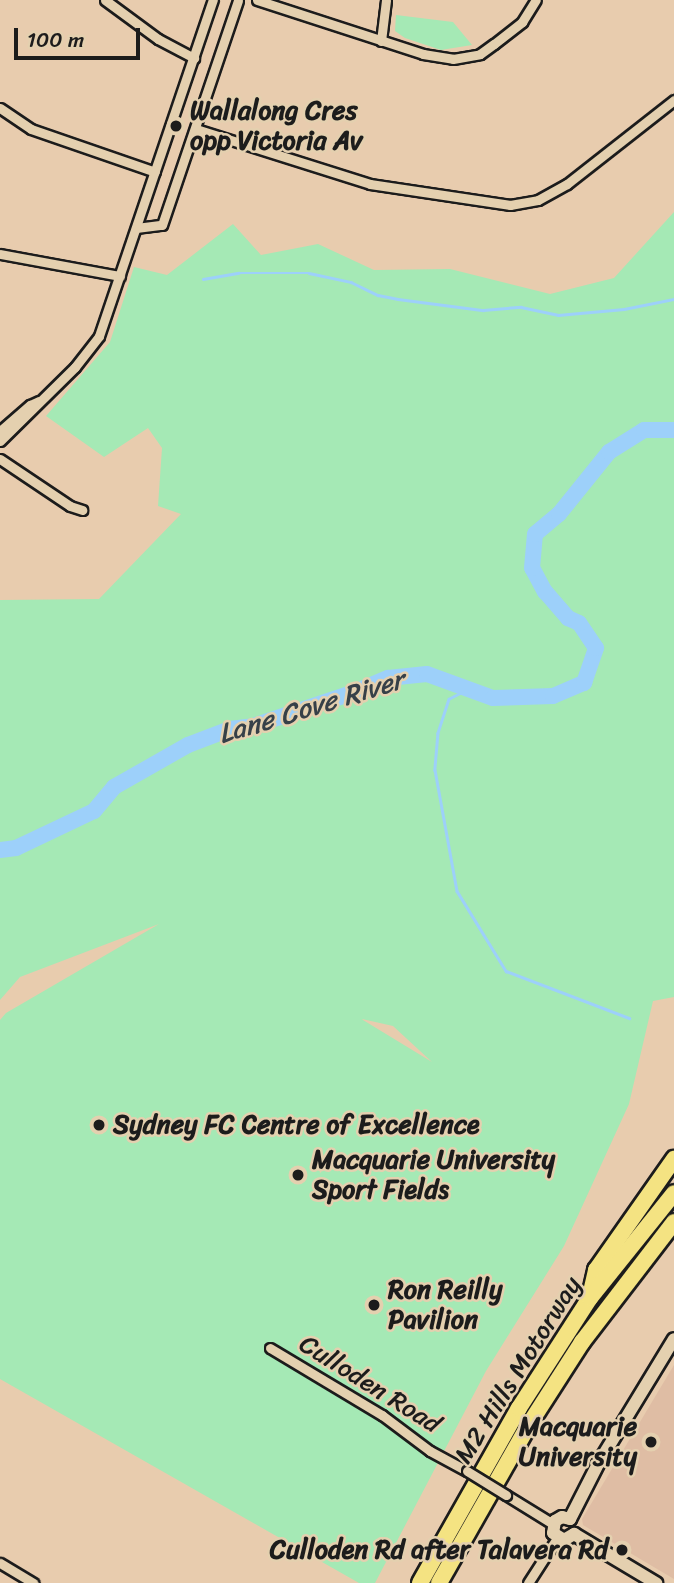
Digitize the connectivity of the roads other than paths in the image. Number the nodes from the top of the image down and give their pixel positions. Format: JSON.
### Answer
{"nodes":[{"id":1,"x":105,"y":0,"type":"edge"},
{"id":2,"x":213,"y":0,"type":"edge"},
{"id":3,"x":238,"y":0,"type":"edge"},
{"id":4,"x":257,"y":0,"type":"edge"},
{"id":5,"x":386,"y":0,"type":"edge"},
{"id":6,"x":536,"y":0,"type":"edge"},
{"id":7,"x":381,"y":41,"type":"junction"},
{"id":8,"x":194,"y":58,"type":"junction"},
{"id":9,"x":674,"y":100,"type":"edge"},
{"id":10,"x":0,"y":108,"type":"edge"},
{"id":11,"x":196,"y":129,"type":"junction"},
{"id":12,"x":156,"y":172,"type":"junction"},
{"id":13,"x":136,"y":229,"type":"junction"},
{"id":14,"x":0,"y":254,"type":"edge"},
{"id":15,"x":120,"y":276,"type":"junction"},
{"id":16,"x":40,"y":401,"type":"junction"},
{"id":17,"x":0,"y":431,"type":"edge"},
{"id":18,"x":0,"y":441,"type":"edge"},
{"id":19,"x":0,"y":459,"type":"edge"},
{"id":20,"x":82,"y":510,"type":"dead end"},
{"id":21,"x":674,"y":1159,"type":"edge"},
{"id":22,"x":674,"y":1193,"type":"edge"},
{"id":23,"x":674,"y":1222,"type":"edge"},
{"id":24,"x":590,"y":1298,"type":"junction"},
{"id":25,"x":674,"y":1339,"type":"edge"},
{"id":26,"x":270,"y":1348,"type":"dead end"},
{"id":27,"x":570,"y":1519,"type":"junction"},
{"id":28,"x":553,"y":1524,"type":"junction"},
{"id":29,"x":574,"y":1534,"type":"junction"},
{"id":30,"x":557,"y":1538,"type":"junction"},
{"id":31,"x":0,"y":1563,"type":"edge"},
{"id":32,"x":33,"y":1583,"type":"edge"},
{"id":33,"x":420,"y":1583,"type":"edge"},
{"id":34,"x":439,"y":1583,"type":"edge"},
{"id":35,"x":528,"y":1583,"type":"edge"},
{"id":36,"x":656,"y":1583,"type":"edge"}],
"edges":[{"from":1,"to":8,"type":"street"},
{"from":2,"to":8,"type":"street"},
{"from":3,"to":11,"type":"street"},
{"from":4,"to":7,"type":"street"},
{"from":5,"to":7,"type":"street"},
{"from":6,"to":7,"type":"street"},
{"from":8,"to":12,"type":"street"},
{"from":9,"to":11,"type":"street"},
{"from":10,"to":12,"type":"street"},
{"from":11,"to":13,"type":"street"},
{"from":12,"to":13,"type":"street"},
{"from":13,"to":15,"type":"street"},
{"from":14,"to":15,"type":"street"},
{"from":15,"to":16,"type":"street"},
{"from":16,"to":17,"type":"street"},
{"from":16,"to":18,"type":"street"},
{"from":19,"to":20,"type":"street"},
{"from":21,"to":24,"type":"highway"},
{"from":22,"to":24,"type":"highway","name":"M2 Hills Motorway"},
{"from":23,"to":34,"type":"highway","name":"M2 Hills Motorway"},
{"from":24,"to":33,"type":"highway","name":"M2 Hills Motorway"},
{"from":25,"to":27,"type":"street"},
{"from":26,"to":28,"type":"street","name":"Culloden Road","bridge":true},
{"from":27,"to":28,"type":"street"},
{"from":27,"to":29,"type":"street"},
{"from":28,"to":30,"type":"street"},
{"from":29,"to":30,"type":"street"},
{"from":29,"to":36,"type":"street"},
{"from":30,"to":35,"type":"street"},
{"from":31,"to":32,"type":"street"}]}
